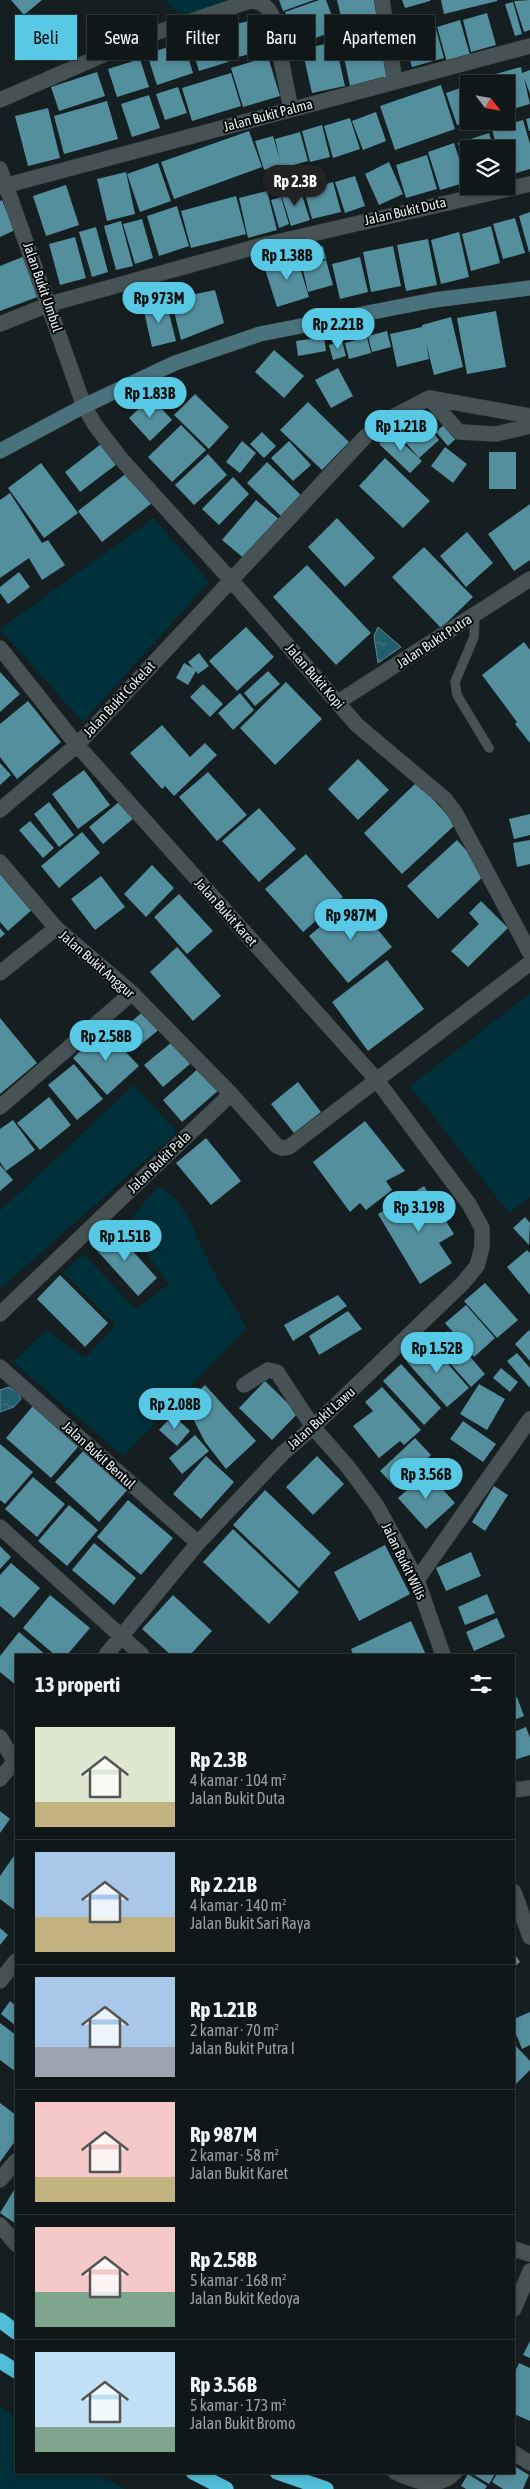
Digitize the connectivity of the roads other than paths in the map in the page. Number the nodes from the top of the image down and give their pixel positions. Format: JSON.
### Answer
{"nodes":[{"id":1,"x":382,"y":0,"type":"edge"},
{"id":2,"x":530,"y":46,"type":"edge"},
{"id":3,"x":395,"y":82,"type":"junction"},
{"id":4,"x":0,"y":100,"type":"edge"},
{"id":5,"x":291,"y":109,"type":"junction"},
{"id":6,"x":0,"y":169,"type":"edge"},
{"id":7,"x":530,"y":184,"type":"edge"},
{"id":8,"x":4,"y":186,"type":"edge"},
{"id":9,"x":530,"y":288,"type":"edge"},
{"id":10,"x":50,"y":304,"type":"junction"},
{"id":11,"x":0,"y":324,"type":"edge"},
{"id":12,"x":429,"y":398,"type":"junction"},
{"id":13,"x":84,"y":406,"type":"junction"},
{"id":14,"x":530,"y":416,"type":"edge"},
{"id":15,"x":530,"y":426,"type":"edge"},
{"id":16,"x":0,"y":451,"type":"edge"},
{"id":17,"x":530,"y":579,"type":"edge"},
{"id":18,"x":231,"y":580,"type":"junction"},
{"id":19,"x":475,"y":614,"type":"junction"},
{"id":20,"x":0,"y":648,"type":"edge"},
{"id":21,"x":338,"y":702,"type":"junction"},
{"id":22,"x":76,"y":745,"type":"junction"},
{"id":23,"x":489,"y":748,"type":"dead end"},
{"id":24,"x":0,"y":810,"type":"edge"},
{"id":25,"x":0,"y":862,"type":"edge"},
{"id":26,"x":56,"y":928,"type":"junction"},
{"id":27,"x":530,"y":952,"type":"edge"},
{"id":28,"x":530,"y":963,"type":"edge"},
{"id":29,"x":0,"y":973,"type":"edge"},
{"id":30,"x":132,"y":993,"type":"junction"},
{"id":31,"x":376,"y":1079,"type":"junction"},
{"id":32,"x":232,"y":1094,"type":"junction"},
{"id":33,"x":0,"y":1107,"type":"edge"},
{"id":34,"x":0,"y":1314,"type":"edge"},
{"id":35,"x":0,"y":1366,"type":"edge"},
{"id":36,"x":244,"y":1385,"type":"dead end"},
{"id":37,"x":530,"y":1419,"type":"edge"},
{"id":38,"x":313,"y":1427,"type":"junction"},
{"id":39,"x":0,"y":1527,"type":"edge"},
{"id":40,"x":198,"y":1543,"type":"junction"},
{"id":41,"x":417,"y":1580,"type":"junction"},
{"id":42,"x":122,"y":1636,"type":"junction"},
{"id":43,"x":107,"y":1654,"type":"edge"},
{"id":44,"x":141,"y":1654,"type":"edge"},
{"id":45,"x":442,"y":1654,"type":"edge"},
{"id":46,"x":0,"y":1737,"type":"edge"},
{"id":47,"x":15,"y":1760,"type":"edge"},
{"id":48,"x":15,"y":1763,"type":"edge"},
{"id":49,"x":0,"y":1779,"type":"edge"},
{"id":50,"x":530,"y":1788,"type":"edge"},
{"id":51,"x":515,"y":1790,"type":"edge"},
{"id":52,"x":515,"y":1895,"type":"edge"},
{"id":53,"x":530,"y":1937,"type":"edge"},
{"id":54,"x":15,"y":1962,"type":"edge"},
{"id":55,"x":0,"y":1981,"type":"edge"},
{"id":56,"x":15,"y":2162,"type":"edge"},
{"id":57,"x":0,"y":2180,"type":"edge"},
{"id":58,"x":0,"y":2225,"type":"edge"},
{"id":59,"x":15,"y":2243,"type":"edge"},
{"id":60,"x":515,"y":2249,"type":"edge"},
{"id":61,"x":530,"y":2254,"type":"edge"},
{"id":62,"x":530,"y":2271,"type":"edge"},
{"id":63,"x":515,"y":2307,"type":"edge"},
{"id":64,"x":0,"y":2320,"type":"edge"},
{"id":65,"x":15,"y":2331,"type":"edge"},
{"id":66,"x":0,"y":2361,"type":"edge"},
{"id":67,"x":15,"y":2370,"type":"edge"},
{"id":68,"x":515,"y":2454,"type":"edge"},
{"id":69,"x":530,"y":2463,"type":"edge"},
{"id":70,"x":197,"y":2474,"type":"edge"},
{"id":71,"x":283,"y":2474,"type":"edge"},
{"id":72,"x":400,"y":2474,"type":"edge"},
{"id":73,"x":454,"y":2474,"type":"edge"},
{"id":74,"x":226,"y":2489,"type":"edge"},
{"id":75,"x":326,"y":2489,"type":"edge"}],
"edges":[{"from":1,"to":3,"type":"street"},
{"from":2,"to":3,"type":"street","name":"Jalan Bukit Palma"},
{"from":3,"to":5,"type":"street","name":"Jalan Bukit Palma"},
{"from":4,"to":5,"type":"street"},
{"from":5,"to":8,"type":"street","name":"Jalan Bukit Palma"},
{"from":6,"to":8,"type":"street","name":"Jalan Bukit Umbul"},
{"from":7,"to":10,"type":"street","name":"Jalan Bukit Duta"},
{"from":8,"to":10,"type":"street","name":"Jalan Bukit Umbul"},
{"from":9,"to":13,"type":"street"},
{"from":10,"to":11,"type":"street","name":"Jalan Bukit Duta"},
{"from":10,"to":13,"type":"street","name":"Jalan Bukit Umbul"},
{"from":12,"to":14,"type":"street"},
{"from":12,"to":15,"type":"street"},
{"from":12,"to":18,"type":"street","name":"Jalan Bukit Cokelat"},
{"from":13,"to":16,"type":"street"},
{"from":13,"to":18,"type":"street","name":"Jalan Bukit Kopi"},
{"from":17,"to":19,"type":"street","name":"Jalan Bukit Putra"},
{"from":18,"to":21,"type":"street","name":"Jalan Bukit Kopi"},
{"from":18,"to":22,"type":"street","name":"Jalan Bukit Cokelat"},
{"from":19,"to":21,"type":"street","name":"Jalan Bukit Putra"},
{"from":19,"to":23,"type":"lane"},
{"from":20,"to":22,"type":"street","name":"Jalan Bukit Karet"},
{"from":21,"to":27,"type":"street","name":"Jalan Bukit Kopi"},
{"from":22,"to":24,"type":"street","name":"Jalan Bukit Cokelat"},
{"from":22,"to":31,"type":"street","name":"Jalan Bukit Karet"},
{"from":25,"to":26,"type":"street","name":"Jalan Bukit Anggur"},
{"from":26,"to":29,"type":"street"},
{"from":26,"to":30,"type":"street","name":"Jalan Bukit Anggur"},
{"from":28,"to":31,"type":"street"},
{"from":30,"to":32,"type":"street","name":"Jalan Bukit Anggur"},
{"from":30,"to":33,"type":"street"},
{"from":31,"to":32,"type":"street","name":"Jalan Bukit Anggur"},
{"from":31,"to":38,"type":"street","name":"Jalan Bukit Lawu"},
{"from":32,"to":34,"type":"street","name":"Jalan Bukit Pala"},
{"from":35,"to":40,"type":"street","name":"Jalan Bukit Bentul"},
{"from":36,"to":38,"type":"street","name":"Jalan Bukit Wilis"},
{"from":37,"to":41,"type":"street"},
{"from":38,"to":40,"type":"street","name":"Jalan Bukit Lawu"},
{"from":38,"to":41,"type":"street","name":"Jalan Bukit Wilis"},
{"from":39,"to":42,"type":"street"},
{"from":40,"to":42,"type":"street","name":"Jalan Bukit Lawu"},
{"from":41,"to":45,"type":"street","name":"Jalan Bukit Wilis"},
{"from":42,"to":43,"type":"street","name":"Jalan Bukit Lawu"},
{"from":42,"to":44,"type":"street"},
{"from":46,"to":47,"type":"street"},
{"from":48,"to":49,"type":"street"},
{"from":50,"to":51,"type":"street"},
{"from":52,"to":53,"type":"street"},
{"from":54,"to":55,"type":"street"},
{"from":56,"to":57,"type":"street"},
{"from":58,"to":59,"type":"street"},
{"from":60,"to":61,"type":"street"},
{"from":62,"to":63,"type":"street"},
{"from":64,"to":65,"type":"highway"},
{"from":66,"to":67,"type":"highway"},
{"from":68,"to":69,"type":"street"},
{"from":70,"to":74,"type":"highway"},
{"from":71,"to":75,"type":"highway"},
{"from":72,"to":73,"type":"street"}]}
